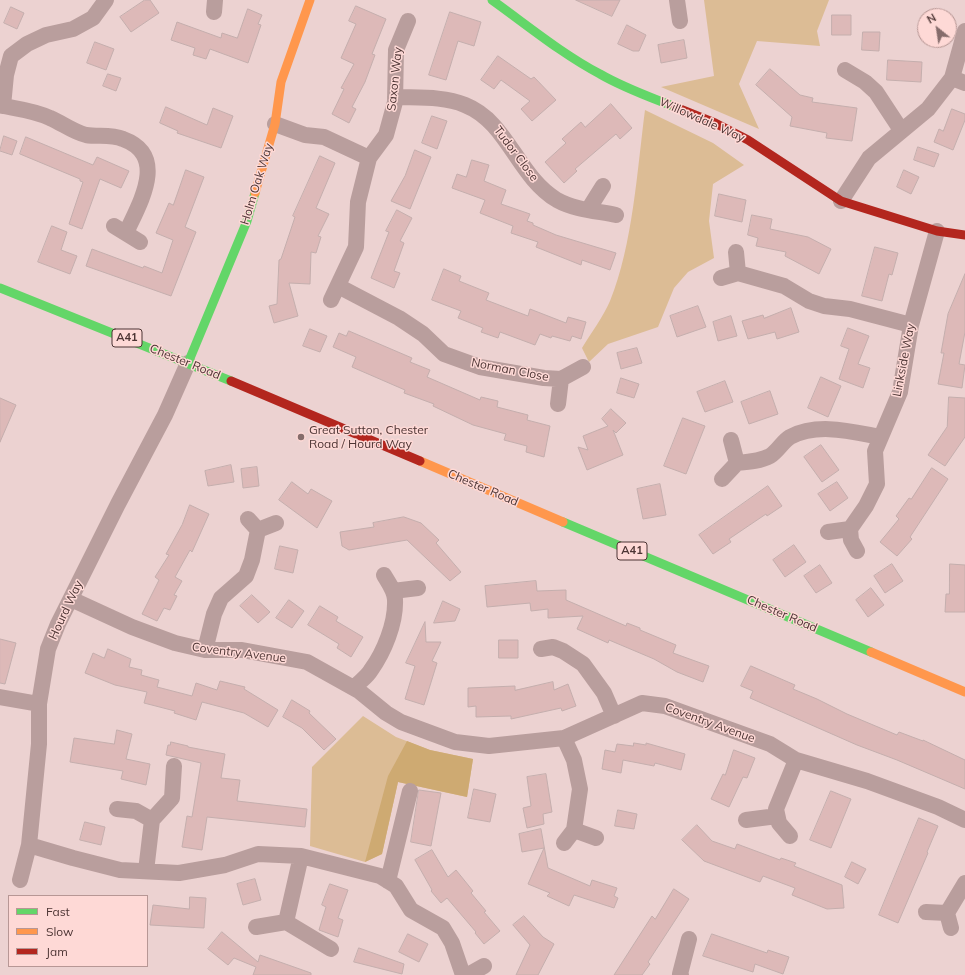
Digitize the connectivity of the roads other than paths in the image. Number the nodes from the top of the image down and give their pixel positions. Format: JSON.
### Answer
{"nodes":[{"id":1,"x":106,"y":0,"type":"edge"},
{"id":2,"x":310,"y":0,"type":"edge"},
{"id":3,"x":492,"y":0,"type":"edge"},
{"id":4,"x":677,"y":0,"type":"edge"},
{"id":5,"x":408,"y":21,"type":"dead end"},
{"id":6,"x":680,"y":21,"type":"dead end"},
{"id":7,"x":965,"y":31,"type":"edge"},
{"id":8,"x":845,"y":70,"type":"dead end"},
{"id":9,"x":958,"y":80,"type":"edge"},
{"id":10,"x":395,"y":97,"type":"junction"},
{"id":11,"x":1,"y":108,"type":"edge"},
{"id":12,"x":275,"y":124,"type":"junction"},
{"id":13,"x":901,"y":130,"type":"junction"},
{"id":14,"x":369,"y":158,"type":"junction"},
{"id":15,"x":603,"y":186,"type":"dead end"},
{"id":16,"x":841,"y":201,"type":"junction"},
{"id":17,"x":588,"y":210,"type":"junction"},
{"id":18,"x":616,"y":215,"type":"dead end"},
{"id":19,"x":937,"y":231,"type":"junction"},
{"id":20,"x":965,"y":235,"type":"edge"},
{"id":21,"x":140,"y":242,"type":"dead end"},
{"id":22,"x":736,"y":252,"type":"dead end"},
{"id":23,"x":738,"y":273,"type":"junction"},
{"id":24,"x":721,"y":278,"type":"dead end"},
{"id":25,"x":0,"y":288,"type":"edge"},
{"id":26,"x":335,"y":293,"type":"joint"},
{"id":27,"x":911,"y":325,"type":"junction"},
{"id":28,"x":188,"y":362,"type":"junction"},
{"id":29,"x":583,"y":367,"type":"dead end"},
{"id":30,"x":561,"y":379,"type":"junction"},
{"id":31,"x":558,"y":404,"type":"dead end"},
{"id":32,"x":881,"y":437,"type":"junction"},
{"id":33,"x":731,"y":440,"type":"dead end"},
{"id":34,"x":737,"y":463,"type":"junction"},
{"id":35,"x":722,"y":480,"type":"dead end"},
{"id":36,"x":276,"y":523,"type":"dead end"},
{"id":37,"x":850,"y":529,"type":"junction"},
{"id":38,"x":828,"y":532,"type":"dead end"},
{"id":39,"x":857,"y":551,"type":"dead end"},
{"id":40,"x":384,"y":575,"type":"dead end"},
{"id":41,"x":418,"y":588,"type":"dead end"},
{"id":42,"x":393,"y":591,"type":"junction"},
{"id":43,"x":71,"y":599,"type":"junction"},
{"id":44,"x":550,"y":644,"type":"dead end"},
{"id":45,"x":205,"y":650,"type":"junction"},
{"id":46,"x":354,"y":688,"type":"junction"},
{"id":47,"x":965,"y":692,"type":"edge"},
{"id":48,"x":0,"y":697,"type":"edge"},
{"id":49,"x":39,"y":704,"type":"junction"},
{"id":50,"x":614,"y":716,"type":"junction"},
{"id":51,"x":564,"y":738,"type":"junction"},
{"id":52,"x":796,"y":760,"type":"junction"},
{"id":53,"x":174,"y":766,"type":"dead end"},
{"id":54,"x":410,"y":791,"type":"dead end"},
{"id":55,"x":118,"y":809,"type":"dead end"},
{"id":56,"x":777,"y":816,"type":"junction"},
{"id":57,"x":152,"y":820,"type":"junction"},
{"id":58,"x":746,"y":820,"type":"dead end"},
{"id":59,"x":965,"y":820,"type":"edge"},
{"id":60,"x":574,"y":830,"type":"junction"},
{"id":61,"x":790,"y":836,"type":"dead end"},
{"id":62,"x":596,"y":838,"type":"dead end"},
{"id":63,"x":564,"y":843,"type":"dead end"},
{"id":64,"x":29,"y":844,"type":"junction"},
{"id":65,"x":301,"y":856,"type":"junction"},
{"id":66,"x":146,"y":871,"type":"junction"},
{"id":67,"x":20,"y":880,"type":"dead end"},
{"id":68,"x":388,"y":881,"type":"junction"},
{"id":69,"x":965,"y":883,"type":"edge"},
{"id":70,"x":926,"y":912,"type":"dead end"},
{"id":71,"x":947,"y":912,"type":"junction"},
{"id":72,"x":286,"y":922,"type":"junction"},
{"id":73,"x":256,"y":927,"type":"dead end"},
{"id":74,"x":951,"y":928,"type":"dead end"},
{"id":75,"x":689,"y":938,"type":"dead end"},
{"id":76,"x":331,"y":949,"type":"dead end"},
{"id":77,"x":484,"y":966,"type":"dead end"},
{"id":78,"x":462,"y":975,"type":"edge"},
{"id":79,"x":468,"y":975,"type":"edge"},
{"id":80,"x":680,"y":975,"type":"edge"}],
"edges":[{"from":1,"to":11,"type":"street"},
{"from":2,"to":12,"type":"main road","name":"Holm Oak Way"},
{"from":3,"to":16,"type":"main road","name":"Willowdale Way"},
{"from":4,"to":6,"type":"street"},
{"from":5,"to":10,"type":"street","name":"Saxon Way"},
{"from":7,"to":9,"type":"street"},
{"from":8,"to":13,"type":"street"},
{"from":9,"to":13,"type":"street"},
{"from":10,"to":14,"type":"street","name":"Saxon Way"},
{"from":10,"to":17,"type":"street","name":"Tudor Close"},
{"from":11,"to":21,"type":"street"},
{"from":12,"to":14,"type":"street"},
{"from":12,"to":28,"type":"main road","name":"Holm Oak Way"},
{"from":13,"to":16,"type":"street"},
{"from":14,"to":26,"type":"street","name":"Saxon Way"},
{"from":15,"to":17,"type":"street"},
{"from":16,"to":19,"type":"main road","name":"Willowdale Way"},
{"from":17,"to":18,"type":"street","name":"Tudor Close"},
{"from":19,"to":20,"type":"main road","name":"Willowdale Way"},
{"from":19,"to":27,"type":"street","name":"Linkside Way"},
{"from":22,"to":23,"type":"street"},
{"from":23,"to":24,"type":"street"},
{"from":23,"to":27,"type":"street"},
{"from":25,"to":28,"type":"main road","name":"Chester Road","number":"A41"},
{"from":26,"to":30,"type":"street","name":"Norman Close"},
{"from":27,"to":32,"type":"street","name":"Linkside Way"},
{"from":28,"to":43,"type":"street","name":"Hourd Way"},
{"from":28,"to":47,"type":"main road","name":"Chester Road","number":"A41"},
{"from":29,"to":30,"type":"street","name":"Norman Close"},
{"from":30,"to":31,"type":"street","name":"Norman Close"},
{"from":32,"to":34,"type":"street"},
{"from":32,"to":37,"type":"street","name":"Linkside Way"},
{"from":33,"to":34,"type":"street"},
{"from":34,"to":35,"type":"street"},
{"from":36,"to":45,"type":"street"},
{"from":37,"to":38,"type":"street"},
{"from":37,"to":39,"type":"street"},
{"from":40,"to":42,"type":"street"},
{"from":41,"to":42,"type":"street"},
{"from":42,"to":46,"type":"street"},
{"from":43,"to":45,"type":"street","name":"Coventry Avenue"},
{"from":43,"to":49,"type":"street","name":"Hourd Way"},
{"from":44,"to":50,"type":"street"},
{"from":45,"to":46,"type":"street","name":"Coventry Avenue"},
{"from":46,"to":51,"type":"street","name":"Coventry Avenue"},
{"from":48,"to":49,"type":"street"},
{"from":49,"to":64,"type":"street","name":"Hourd Way"},
{"from":50,"to":51,"type":"street","name":"Coventry Avenue"},
{"from":50,"to":52,"type":"street","name":"Coventry Avenue"},
{"from":51,"to":60,"type":"street"},
{"from":52,"to":56,"type":"street"},
{"from":52,"to":59,"type":"street","name":"Coventry Avenue"},
{"from":53,"to":57,"type":"street"},
{"from":54,"to":68,"type":"street"},
{"from":55,"to":57,"type":"street"},
{"from":56,"to":58,"type":"street"},
{"from":56,"to":61,"type":"street"},
{"from":57,"to":66,"type":"street"},
{"from":60,"to":62,"type":"street"},
{"from":60,"to":63,"type":"street"},
{"from":64,"to":66,"type":"street"},
{"from":64,"to":67,"type":"street","name":"Hourd Way"},
{"from":65,"to":66,"type":"street"},
{"from":65,"to":68,"type":"street"},
{"from":65,"to":72,"type":"street"},
{"from":68,"to":78,"type":"street"},
{"from":69,"to":71,"type":"street"},
{"from":70,"to":71,"type":"street"},
{"from":71,"to":74,"type":"street"},
{"from":72,"to":73,"type":"street"},
{"from":72,"to":76,"type":"street"},
{"from":75,"to":80,"type":"street"},
{"from":77,"to":79,"type":"street"}]}
